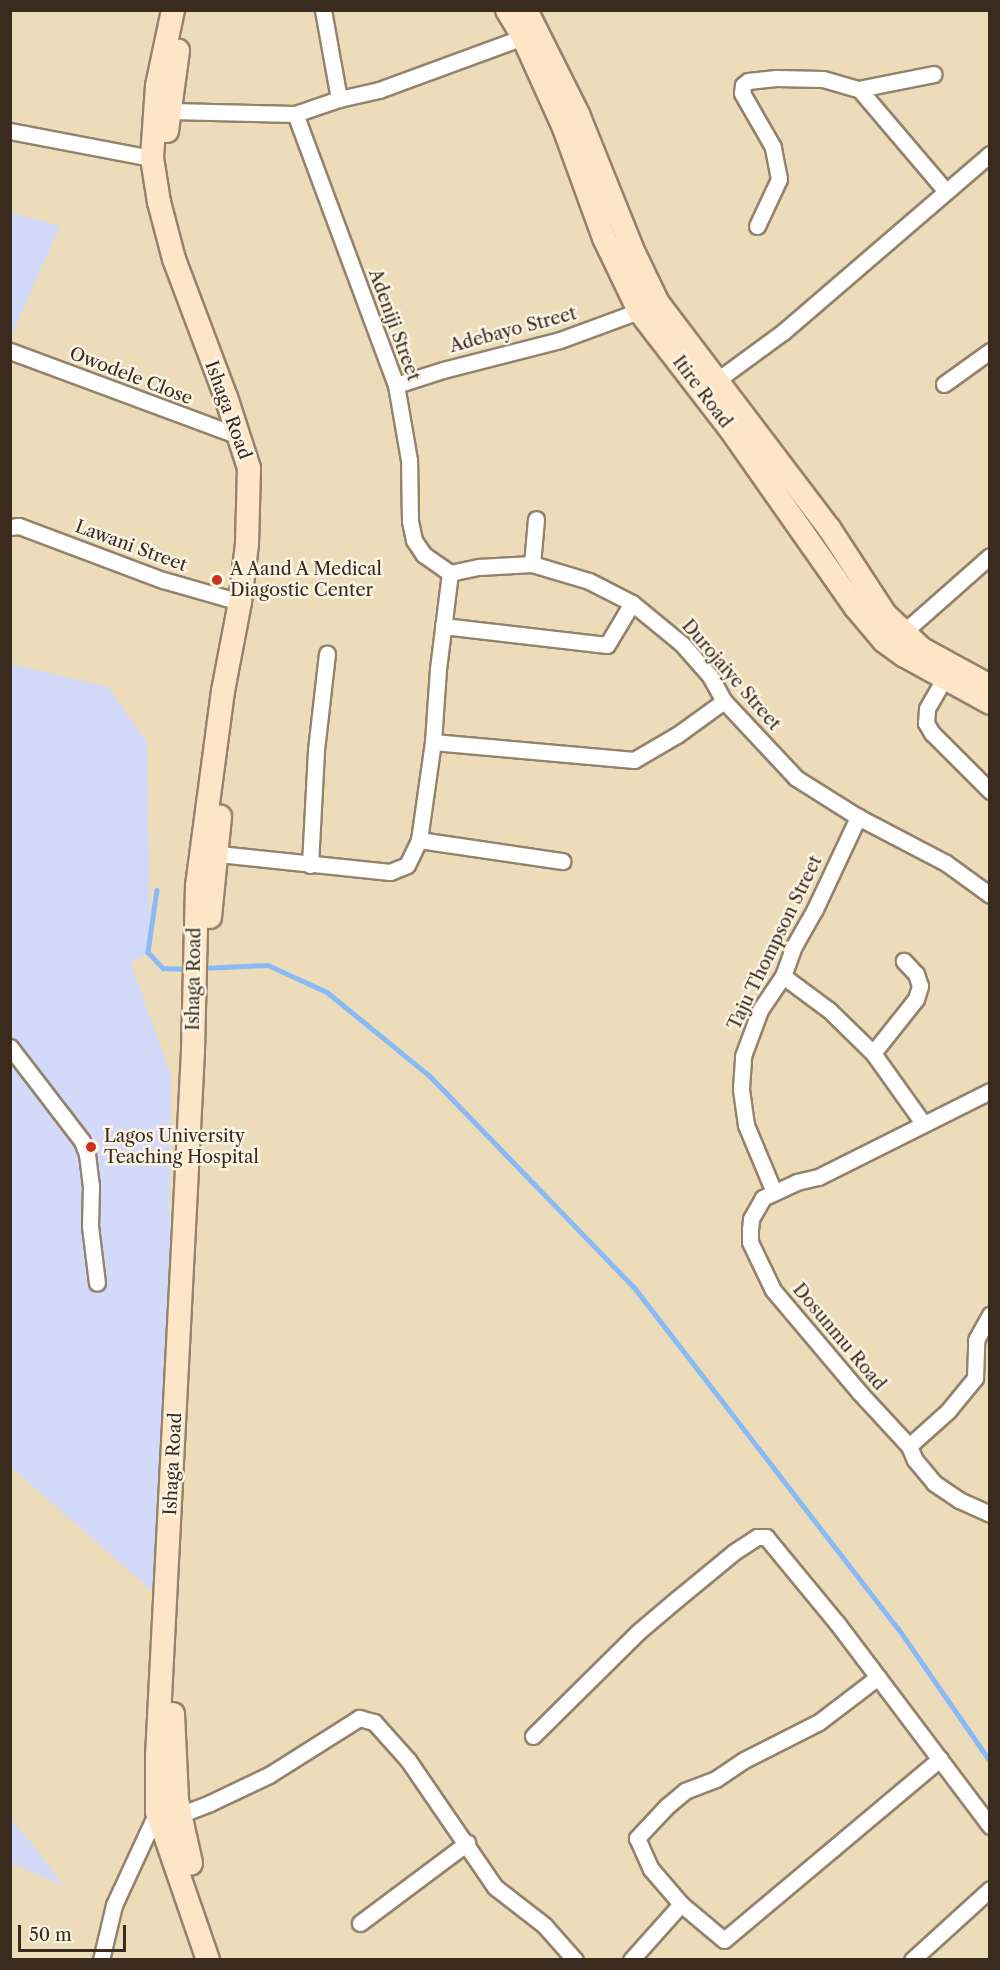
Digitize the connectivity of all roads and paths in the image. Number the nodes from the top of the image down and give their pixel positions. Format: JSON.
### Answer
{"nodes":[{"id":1,"x":173,"y":10,"type":"edge"},
{"id":2,"x":185,"y":10,"type":"edge"},
{"id":3,"x":323,"y":10,"type":"edge"},
{"id":4,"x":507,"y":10,"type":"edge"},
{"id":5,"x":526,"y":10,"type":"edge"},
{"id":6,"x":523,"y":37,"type":"junction"},
{"id":7,"x":934,"y":74,"type":"dead end"},
{"id":8,"x":859,"y":89,"type":"junction"},
{"id":9,"x":339,"y":99,"type":"junction"},
{"id":10,"x":164,"y":108,"type":"junction"},
{"id":11,"x":296,"y":114,"type":"junction"},
{"id":12,"x":10,"y":131,"type":"edge"},
{"id":13,"x":990,"y":153,"type":"edge"},
{"id":14,"x":152,"y":158,"type":"junction"},
{"id":15,"x":945,"y":190,"type":"junction"},
{"id":16,"x":757,"y":226,"type":"dead end"},
{"id":17,"x":639,"y":311,"type":"junction"},
{"id":18,"x":10,"y":351,"type":"edge"},
{"id":19,"x":990,"y":351,"type":"edge"},
{"id":20,"x":716,"y":381,"type":"junction"},
{"id":21,"x":944,"y":384,"type":"dead end"},
{"id":22,"x":396,"y":385,"type":"junction"},
{"id":23,"x":238,"y":436,"type":"junction"},
{"id":24,"x":536,"y":519,"type":"dead end"},
{"id":25,"x":10,"y":527,"type":"edge"},
{"id":26,"x":990,"y":556,"type":"edge"},
{"id":27,"x":532,"y":564,"type":"junction"},
{"id":28,"x":450,"y":573,"type":"junction"},
{"id":29,"x":240,"y":602,"type":"junction"},
{"id":30,"x":632,"y":603,"type":"junction"},
{"id":31,"x":443,"y":626,"type":"junction"},
{"id":32,"x":896,"y":639,"type":"junction"},
{"id":33,"x":327,"y":654,"type":"dead end"},
{"id":34,"x":944,"y":679,"type":"junction"},
{"id":35,"x":990,"y":685,"type":"edge"},
{"id":36,"x":724,"y":701,"type":"junction"},
{"id":37,"x":990,"y":703,"type":"edge"},
{"id":38,"x":433,"y":742,"type":"junction"},
{"id":39,"x":990,"y":791,"type":"edge"},
{"id":40,"x":858,"y":817,"type":"junction"},
{"id":41,"x":419,"y":840,"type":"junction"},
{"id":42,"x":209,"y":853,"type":"junction"},
{"id":43,"x":562,"y":861,"type":"dead end"},
{"id":44,"x":310,"y":865,"type":"junction"},
{"id":45,"x":990,"y":895,"type":"edge"},
{"id":46,"x":904,"y":961,"type":"dead end"},
{"id":47,"x":783,"y":976,"type":"junction"},
{"id":48,"x":10,"y":1047,"type":"edge"},
{"id":49,"x":873,"y":1053,"type":"junction"},
{"id":50,"x":988,"y":1095,"type":"edge"},
{"id":51,"x":923,"y":1124,"type":"junction"},
{"id":52,"x":774,"y":1192,"type":"junction"},
{"id":53,"x":97,"y":1283,"type":"dead end"},
{"id":54,"x":990,"y":1315,"type":"edge"},
{"id":55,"x":909,"y":1446,"type":"junction"},
{"id":56,"x":990,"y":1514,"type":"edge"},
{"id":57,"x":878,"y":1677,"type":"junction"},
{"id":58,"x":533,"y":1736,"type":"dead end"},
{"id":59,"x":940,"y":1759,"type":"junction"},
{"id":60,"x":168,"y":1813,"type":"junction"},
{"id":61,"x":990,"y":1826,"type":"edge"},
{"id":62,"x":467,"y":1843,"type":"junction"},
{"id":63,"x":990,"y":1889,"type":"edge"},
{"id":64,"x":681,"y":1904,"type":"junction"},
{"id":65,"x":360,"y":1923,"type":"dead end"},
{"id":66,"x":101,"y":1959,"type":"edge"},
{"id":67,"x":208,"y":1959,"type":"edge"},
{"id":68,"x":218,"y":1959,"type":"edge"},
{"id":69,"x":575,"y":1959,"type":"edge"},
{"id":70,"x":631,"y":1959,"type":"edge"},
{"id":71,"x":912,"y":1959,"type":"edge"}],
"edges":[{"from":1,"to":10,"type":"main road","name":"Ishaga Road"},
{"from":2,"to":10,"type":"main road","name":"Ishaga Road"},
{"from":3,"to":9,"type":"street"},
{"from":4,"to":6,"type":"main road","name":"Itire Road"},
{"from":5,"to":20,"type":"main road","name":"Itire Road"},
{"from":6,"to":9,"type":"street"},
{"from":6,"to":17,"type":"main road","name":"Itire Road"},
{"from":7,"to":8,"type":"street"},
{"from":8,"to":15,"type":"street"},
{"from":8,"to":16,"type":"street"},
{"from":9,"to":11,"type":"street"},
{"from":10,"to":11,"type":"street"},
{"from":10,"to":14,"type":"main road","name":"Ishaga Road"},
{"from":10,"to":42,"type":"main road","name":"Ishaga Road"},
{"from":11,"to":22,"type":"street","name":"Adeniji Street"},
{"from":12,"to":14,"type":"street"},
{"from":13,"to":15,"type":"street"},
{"from":14,"to":23,"type":"main road","name":"Ishaga Road"},
{"from":15,"to":20,"type":"street"},
{"from":17,"to":22,"type":"street","name":"Adebayo Street"},
{"from":17,"to":32,"type":"main road","name":"Itire Road"},
{"from":18,"to":23,"type":"street","name":"Owodele Close"},
{"from":19,"to":21,"type":"street"},
{"from":20,"to":32,"type":"main road","name":"Itire Road"},
{"from":22,"to":28,"type":"street","name":"Adeniji Street"},
{"from":23,"to":29,"type":"main road","name":"Ishaga Road"},
{"from":24,"to":27,"type":"street"},
{"from":25,"to":29,"type":"street","name":"Lawani Street"},
{"from":26,"to":32,"type":"street"},
{"from":27,"to":28,"type":"street","name":"Durojaiye Street"},
{"from":27,"to":30,"type":"street","name":"Durojaiye Street"},
{"from":28,"to":31,"type":"street"},
{"from":29,"to":42,"type":"main road","name":"Ishaga Road"},
{"from":30,"to":31,"type":"street"},
{"from":30,"to":36,"type":"street","name":"Durojaiye Street"},
{"from":31,"to":38,"type":"street"},
{"from":32,"to":34,"type":"main road","name":"Itire Road"},
{"from":32,"to":35,"type":"main road","name":"Itire Road"},
{"from":33,"to":44,"type":"street"},
{"from":34,"to":37,"type":"main road","name":"Itire Road"},
{"from":34,"to":39,"type":"street"},
{"from":36,"to":38,"type":"street"},
{"from":36,"to":40,"type":"street","name":"Durojaiye Street"},
{"from":38,"to":41,"type":"street"},
{"from":40,"to":45,"type":"street","name":"Durojaiye Street"},
{"from":40,"to":47,"type":"street","name":"Taju Thompson Street"},
{"from":41,"to":43,"type":"street"},
{"from":41,"to":44,"type":"street"},
{"from":42,"to":44,"type":"street"},
{"from":42,"to":60,"type":"main road","name":"Ishaga Road"},
{"from":46,"to":49,"type":"street"},
{"from":47,"to":49,"type":"street"},
{"from":47,"to":52,"type":"street","name":"Taju Thompson Street"},
{"from":48,"to":53,"type":"street"},
{"from":49,"to":51,"type":"street"},
{"from":50,"to":51,"type":"street","name":"Dosunmu Road"},
{"from":51,"to":52,"type":"street","name":"Dosunmu Road"},
{"from":52,"to":55,"type":"street","name":"Dosunmu Road"},
{"from":54,"to":55,"type":"street"},
{"from":55,"to":56,"type":"street","name":"Dosunmu Road"},
{"from":57,"to":58,"type":"street"},
{"from":57,"to":59,"type":"street"},
{"from":57,"to":64,"type":"street"},
{"from":59,"to":61,"type":"street"},
{"from":59,"to":64,"type":"street"},
{"from":60,"to":62,"type":"street"},
{"from":60,"to":66,"type":"street"},
{"from":60,"to":67,"type":"main road","name":"Ishaga Road"},
{"from":60,"to":68,"type":"main road","name":"Ishaga Road"},
{"from":62,"to":65,"type":"street"},
{"from":62,"to":69,"type":"street"},
{"from":63,"to":71,"type":"street"},
{"from":64,"to":70,"type":"street"}]}
